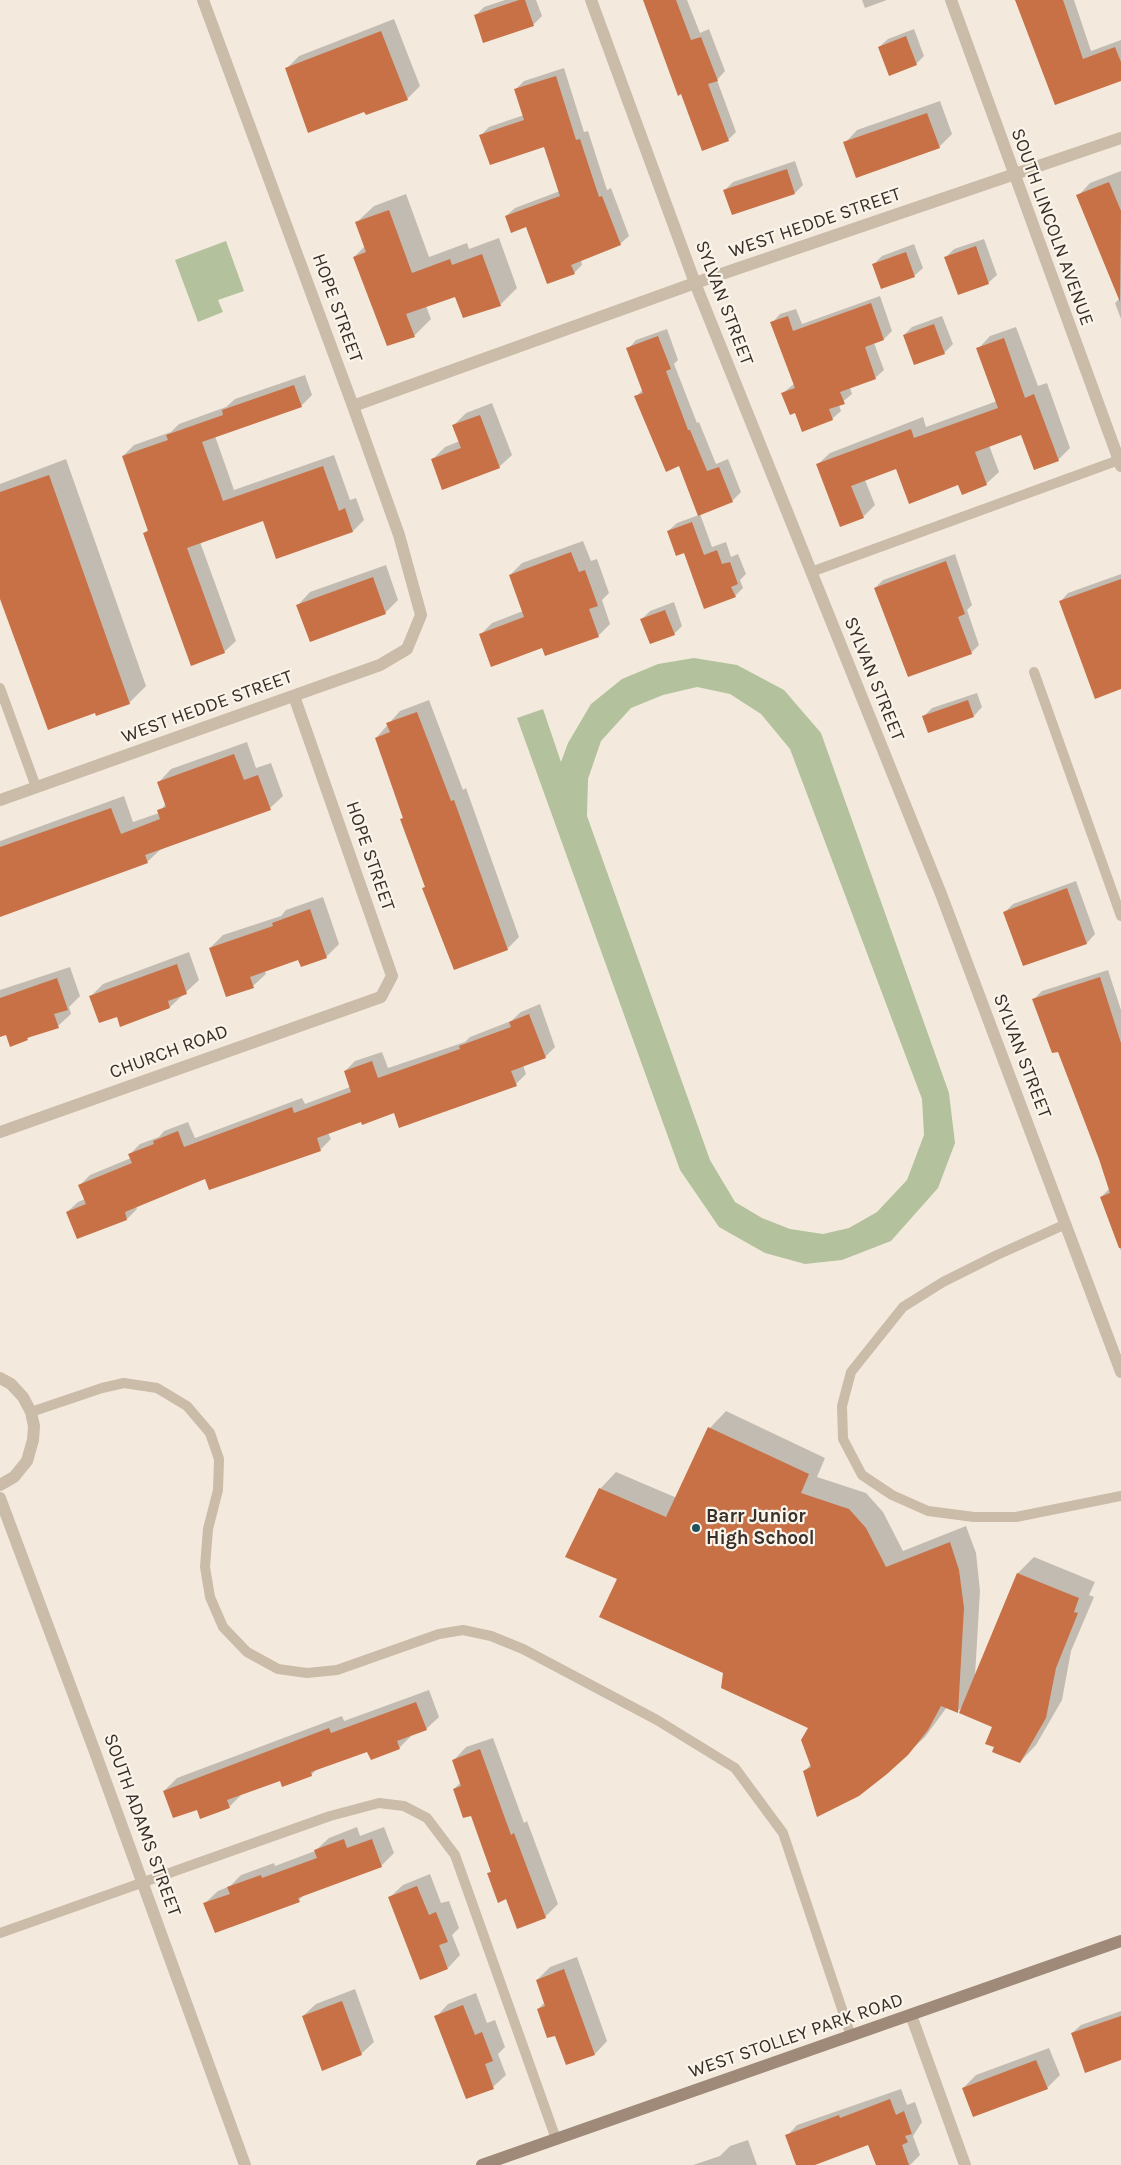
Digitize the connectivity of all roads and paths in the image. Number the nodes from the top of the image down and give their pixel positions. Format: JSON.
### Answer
{"nodes":[{"id":1,"x":203,"y":0,"type":"edge"},
{"id":2,"x":591,"y":0,"type":"edge"},
{"id":3,"x":950,"y":0,"type":"edge"},
{"id":4,"x":1121,"y":138,"type":"edge"},
{"id":5,"x":1013,"y":176,"type":"junction"},
{"id":6,"x":695,"y":283,"type":"junction"},
{"id":7,"x":353,"y":406,"type":"junction"},
{"id":8,"x":1120,"y":463,"type":"edge"},
{"id":9,"x":811,"y":572,"type":"junction"},
{"id":10,"x":414,"y":632,"type":"joint"},
{"id":11,"x":1034,"y":672,"type":"dead end"},
{"id":12,"x":0,"y":688,"type":"edge"},
{"id":13,"x":294,"y":696,"type":"junction"},
{"id":14,"x":36,"y":788,"type":"junction"},
{"id":15,"x":0,"y":800,"type":"edge"},
{"id":16,"x":1121,"y":916,"type":"edge"},
{"id":17,"x":351,"y":1007,"type":"joint"},
{"id":18,"x":0,"y":1132,"type":"edge"},
{"id":19,"x":1066,"y":1224,"type":"junction"},
{"id":20,"x":1121,"y":1372,"type":"edge"},
{"id":21,"x":0,"y":1378,"type":"edge"},
{"id":22,"x":31,"y":1412,"type":"junction"},
{"id":23,"x":0,"y":1485,"type":"edge"},
{"id":24,"x":1121,"y":1496,"type":"edge"},
{"id":25,"x":0,"y":1498,"type":"edge"},
{"id":26,"x":143,"y":1882,"type":"junction"},
{"id":27,"x":0,"y":1933,"type":"edge"},
{"id":28,"x":1121,"y":1942,"type":"edge"},
{"id":29,"x":911,"y":2015,"type":"junction"},
{"id":30,"x":851,"y":2036,"type":"junction"},
{"id":31,"x":556,"y":2140,"type":"junction"},
{"id":32,"x":245,"y":2165,"type":"edge"},
{"id":33,"x":482,"y":2165,"type":"edge"},
{"id":34,"x":965,"y":2165,"type":"edge"}],
"edges":[{"from":1,"to":7,"type":"street","name":"HOPE STREET"},
{"from":2,"to":6,"type":"street","name":"SYLVAN STREET"},
{"from":3,"to":5,"type":"street","name":"SOUTH LINCOLN AVENUE"},
{"from":4,"to":5,"type":"street","name":"WEST HEDDE STREET"},
{"from":5,"to":6,"type":"street","name":"WEST HEDDE STREET"},
{"from":5,"to":8,"type":"street","name":"SOUTH LINCOLN AVENUE"},
{"from":6,"to":7,"type":"street","name":"WEST HEDDE STREET"},
{"from":6,"to":9,"type":"street","name":"SYLVAN STREET"},
{"from":7,"to":10,"type":"street","name":"HOPE STREET"},
{"from":8,"to":9,"type":"lane"},
{"from":9,"to":19,"type":"street","name":"SYLVAN STREET"},
{"from":10,"to":13,"type":"street","name":"WEST HEDDE STREET"},
{"from":11,"to":16,"type":"lane"},
{"from":12,"to":14,"type":"lane"},
{"from":13,"to":14,"type":"street","name":"WEST HEDDE STREET"},
{"from":13,"to":17,"type":"street","name":"HOPE STREET"},
{"from":14,"to":15,"type":"street","name":"WEST HEDDE STREET"},
{"from":17,"to":18,"type":"street","name":"CHURCH ROAD"},
{"from":19,"to":20,"type":"street","name":"SYLVAN STREET"},
{"from":19,"to":24,"type":"lane"},
{"from":21,"to":22,"type":"street"},
{"from":22,"to":23,"type":"street"},
{"from":22,"to":30,"type":"lane"},
{"from":25,"to":26,"type":"street","name":"SOUTH ADAMS STREET"},
{"from":26,"to":27,"type":"lane"},
{"from":26,"to":31,"type":"lane"},
{"from":26,"to":32,"type":"street","name":"SOUTH ADAMS STREET"},
{"from":28,"to":29,"type":"main road","name":"WEST STOLLEY PARK ROAD"},
{"from":29,"to":30,"type":"main road","name":"WEST STOLLEY PARK ROAD"},
{"from":29,"to":34,"type":"street"},
{"from":30,"to":31,"type":"main road","name":"WEST STOLLEY PARK ROAD"},
{"from":31,"to":33,"type":"main road","name":"WEST STOLLEY PARK ROAD"}]}
